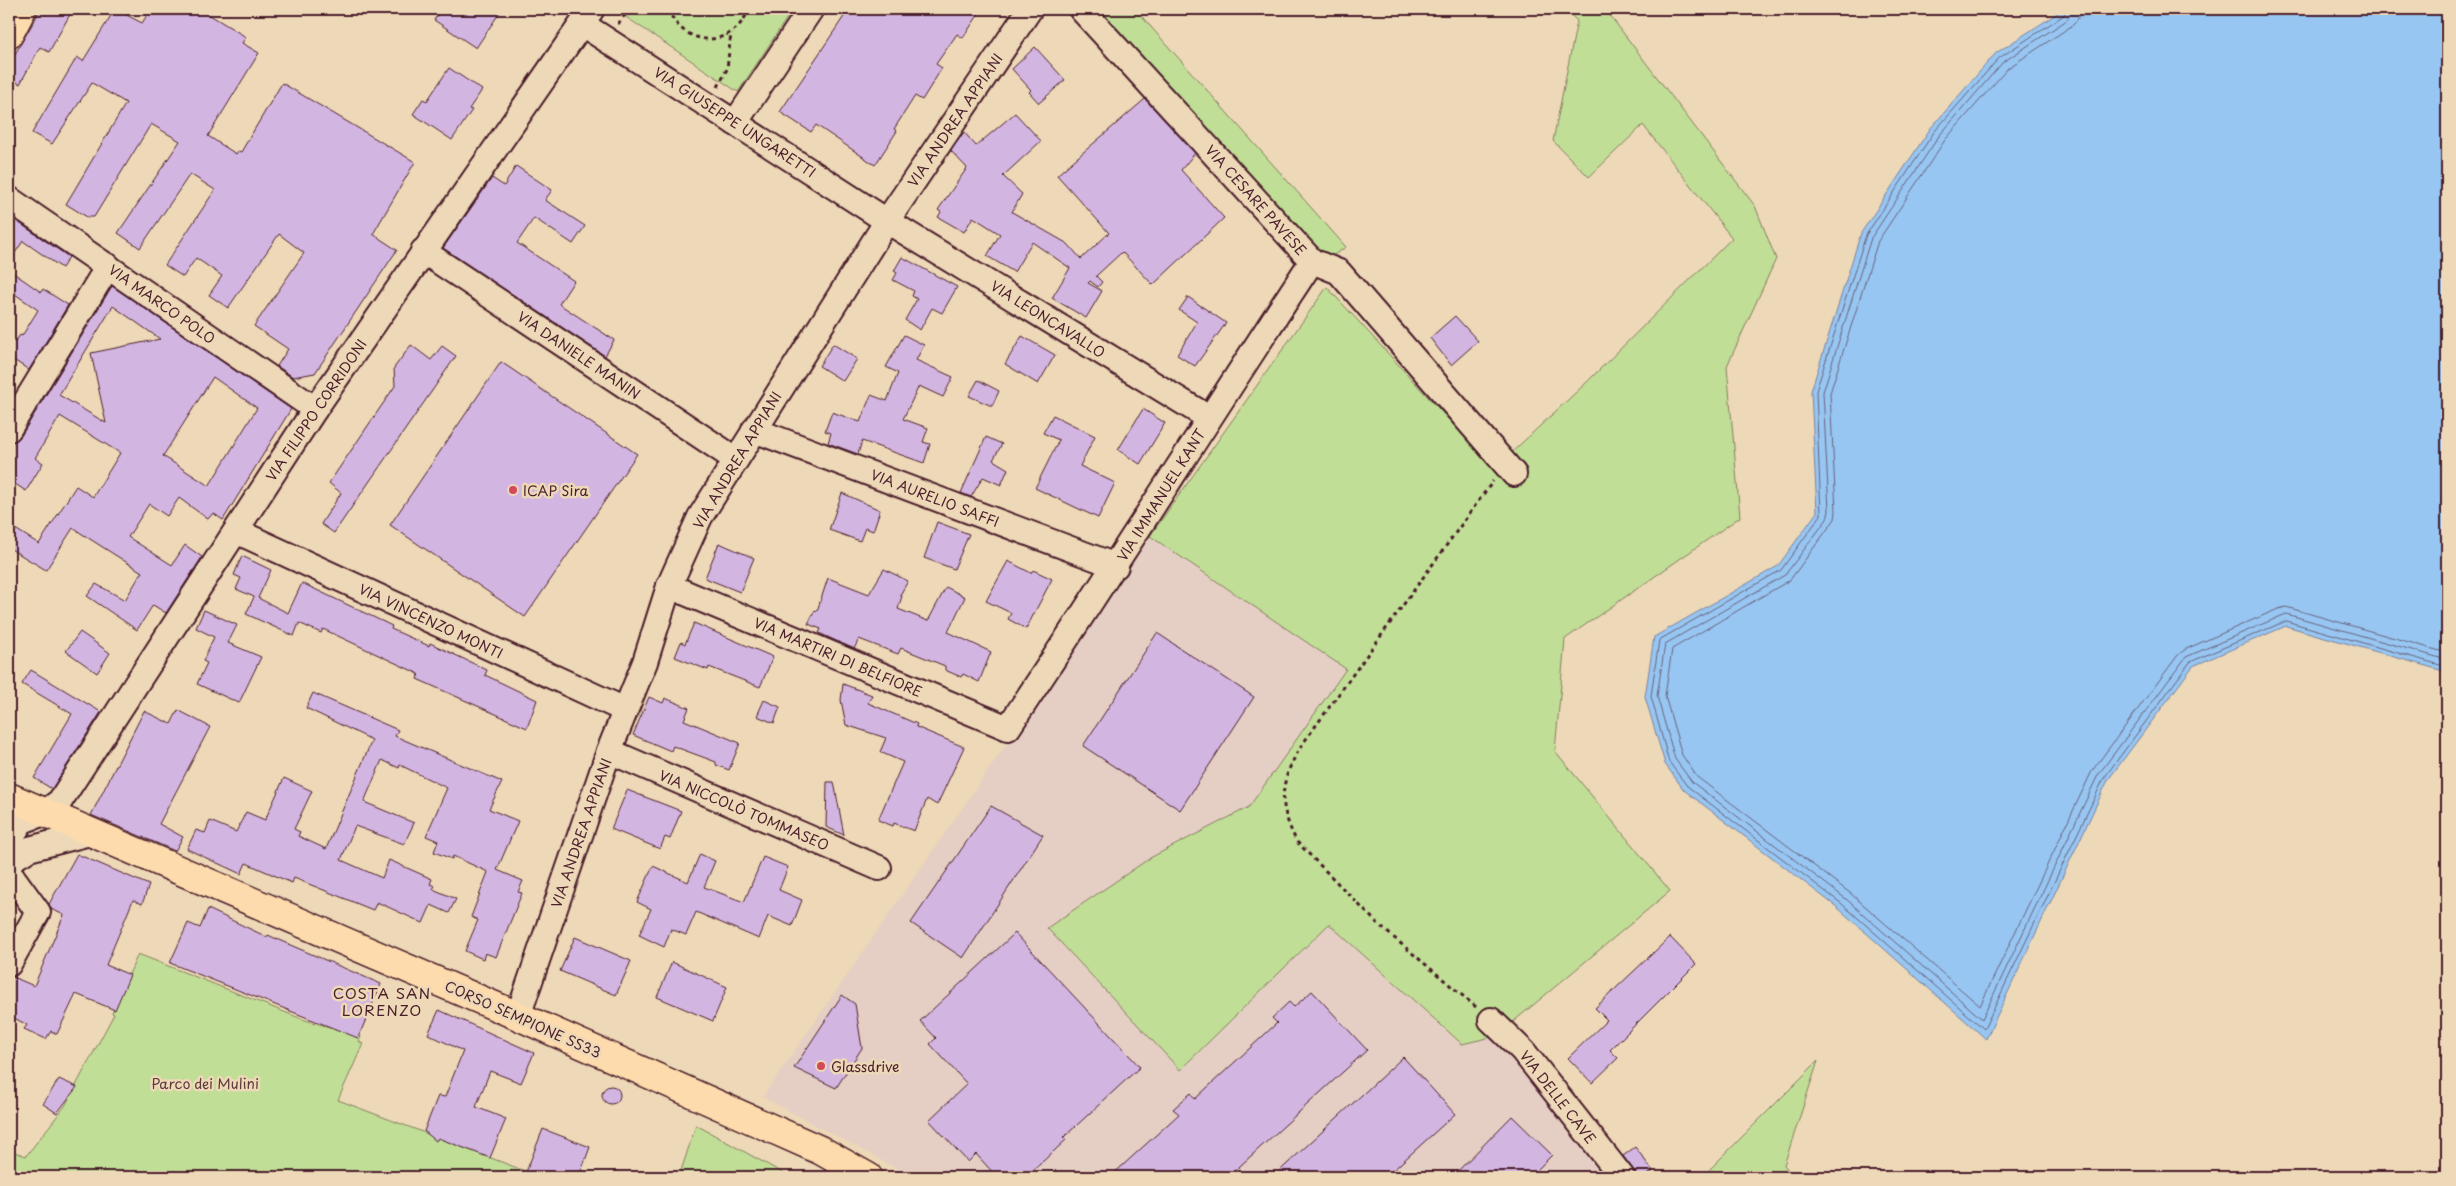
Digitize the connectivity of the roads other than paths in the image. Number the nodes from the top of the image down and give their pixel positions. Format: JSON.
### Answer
{"nodes":[{"id":1,"x":22,"y":9,"type":"edge"},
{"id":2,"x":811,"y":9,"type":"edge"},
{"id":3,"x":1030,"y":9,"type":"edge"},
{"id":4,"x":1081,"y":9,"type":"edge"},
{"id":5,"x":587,"y":16,"type":"edge"},
{"id":6,"x":9,"y":34,"type":"edge"},
{"id":7,"x":735,"y":123,"type":"junction"},
{"id":8,"x":9,"y":199,"type":"edge"},
{"id":9,"x":887,"y":221,"type":"junction"},
{"id":10,"x":423,"y":251,"type":"junction"},
{"id":11,"x":1312,"y":262,"type":"junction"},
{"id":12,"x":108,"y":266,"type":"junction"},
{"id":13,"x":315,"y":409,"type":"junction"},
{"id":14,"x":1209,"y":418,"type":"junction"},
{"id":15,"x":9,"y":429,"type":"edge"},
{"id":16,"x":754,"y":430,"type":"junction"},
{"id":17,"x":735,"y":459,"type":"junction"},
{"id":18,"x":1509,"y":469,"type":"road end"},
{"id":19,"x":236,"y":531,"type":"junction"},
{"id":20,"x":1116,"y":566,"type":"junction"},
{"id":21,"x":669,"y":586,"type":"junction"},
{"id":22,"x":625,"y":710,"type":"junction"},
{"id":23,"x":1008,"y":728,"type":"joint"},
{"id":24,"x":609,"y":751,"type":"junction"},
{"id":25,"x":9,"y":797,"type":"edge"},
{"id":26,"x":44,"y":813,"type":"junction"},
{"id":27,"x":90,"y":833,"type":"junction"},
{"id":28,"x":19,"y":844,"type":"edge"},
{"id":29,"x":9,"y":860,"type":"edge"},
{"id":30,"x":879,"y":868,"type":"dead end"},
{"id":31,"x":9,"y":872,"type":"edge"},
{"id":32,"x":9,"y":964,"type":"edge"},
{"id":33,"x":518,"y":1016,"type":"junction"},
{"id":34,"x":1491,"y":1020,"type":"road end"},
{"id":35,"x":868,"y":1177,"type":"edge"},
{"id":36,"x":1622,"y":1177,"type":"edge"}],
"edges":[{"from":1,"to":6,"type":"main road"},
{"from":2,"to":7,"type":"street"},
{"from":3,"to":9,"type":"street","name":"VIA ANDREA APPIANI"},
{"from":4,"to":11,"type":"street","name":"VIA CESARE PAVESE"},
{"from":5,"to":7,"type":"street","name":"VIA GIUSEPPE UNGARETTI"},
{"from":5,"to":10,"type":"street","name":"VIA FILIPPO CORRIDONI"},
{"from":7,"to":9,"type":"street","name":"VIA GIUSEPPE UNGARETTI"},
{"from":8,"to":12,"type":"street","name":"VIA MARCO POLO"},
{"from":9,"to":14,"type":"street","name":"VIA LEONCAVALLO"},
{"from":9,"to":16,"type":"street","name":"VIA ANDREA APPIANI"},
{"from":10,"to":13,"type":"street","name":"VIA FILIPPO CORRIDONI"},
{"from":10,"to":17,"type":"street","name":"VIA DANIELE MANIN"},
{"from":11,"to":14,"type":"street","name":"VIA IMMANUEL KANT"},
{"from":11,"to":18,"type":"street","name":"VIA CESARE PAVESE"},
{"from":12,"to":13,"type":"street","name":"VIA MARCO POLO"},
{"from":12,"to":15,"type":"street"},
{"from":13,"to":19,"type":"street","name":"VIA FILIPPO CORRIDONI"},
{"from":14,"to":20,"type":"street","name":"VIA IMMANUEL KANT"},
{"from":16,"to":17,"type":"street","name":"VIA ANDREA APPIANI"},
{"from":16,"to":20,"type":"street","name":"VIA AURELIO SAFFI"},
{"from":17,"to":21,"type":"street","name":"VIA ANDREA APPIANI"},
{"from":19,"to":22,"type":"street","name":"VIA VINCENZO MONTI"},
{"from":19,"to":26,"type":"street","name":"VIA FILIPPO CORRIDONI"},
{"from":20,"to":23,"type":"street","name":"VIA IMMANUEL KANT"},
{"from":21,"to":22,"type":"street","name":"VIA ANDREA APPIANI"},
{"from":21,"to":23,"type":"street","name":"VIA MARTIRI DI BELFIORE"},
{"from":22,"to":24,"type":"street","name":"VIA ANDREA APPIANI"},
{"from":24,"to":30,"type":"street","name":"VIA NICCOLÒ TOMMASEO"},
{"from":24,"to":33,"type":"street","name":"VIA ANDREA APPIANI"},
{"from":25,"to":26,"type":"main road","name":"CORSO SEMPIONE SS33"},
{"from":26,"to":27,"type":"main road","name":"CORSO SEMPIONE SS33"},
{"from":26,"to":28,"type":"street","name":"VIA FILIPPO CORRIDONI"},
{"from":27,"to":28,"type":"street"},
{"from":27,"to":33,"type":"main road","name":"CORSO SEMPIONE SS33"},
{"from":28,"to":29,"type":"street"},
{"from":31,"to":32,"type":"street"},
{"from":33,"to":35,"type":"main road","name":"CORSO SEMPIONE SS33"},
{"from":34,"to":36,"type":"street","name":"VIA DELLE CAVE"}]}
